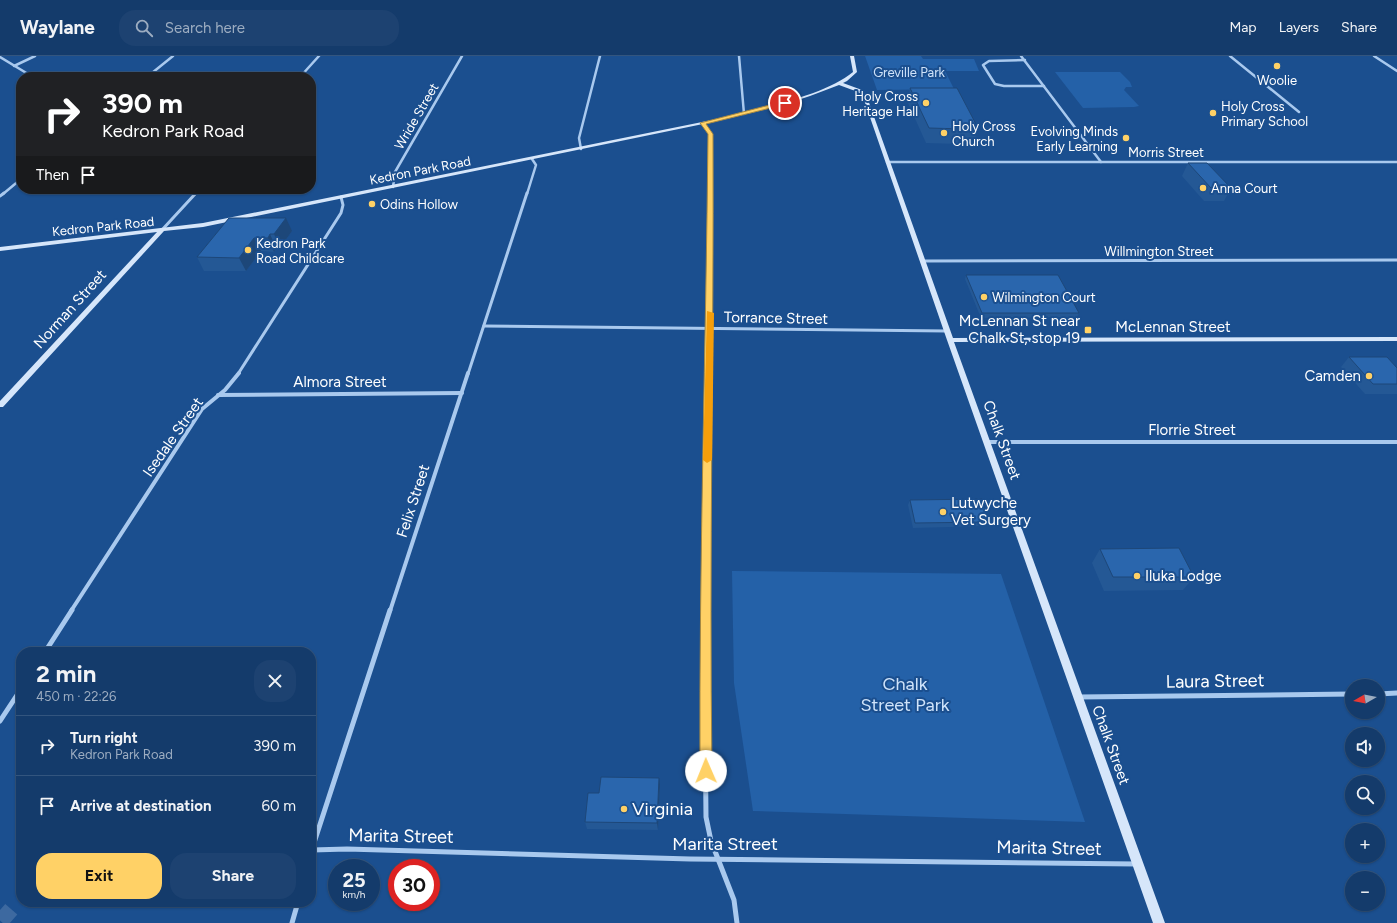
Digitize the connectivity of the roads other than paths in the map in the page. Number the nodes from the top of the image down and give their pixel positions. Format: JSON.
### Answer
{"nodes":[{"id":1,"x":34,"y":56,"type":"edge"},
{"id":2,"x":173,"y":56,"type":"edge"},
{"id":3,"x":319,"y":56,"type":"edge"},
{"id":4,"x":462,"y":56,"type":"edge"},
{"id":5,"x":600,"y":56,"type":"edge"},
{"id":6,"x":739,"y":56,"type":"edge"},
{"id":7,"x":852,"y":56,"type":"edge"},
{"id":8,"x":1022,"y":56,"type":"edge"},
{"id":9,"x":1230,"y":56,"type":"edge"},
{"id":10,"x":1374,"y":56,"type":"edge"},
{"id":11,"x":0,"y":57,"type":"edge"},
{"id":12,"x":1025,"y":60,"type":"junction"},
{"id":13,"x":14,"y":66,"type":"junction"},
{"id":14,"x":1397,"y":71,"type":"edge"},
{"id":15,"x":24,"y":72,"type":"edge"},
{"id":16,"x":153,"y":72,"type":"edge"},
{"id":17,"x":305,"y":72,"type":"edge"},
{"id":18,"x":839,"y":84,"type":"junction"},
{"id":19,"x":1044,"y":86,"type":"junction"},
{"id":20,"x":1299,"y":112,"type":"dead end"},
{"id":21,"x":744,"y":114,"type":"junction"},
{"id":22,"x":703,"y":123,"type":"junction"},
{"id":23,"x":581,"y":149,"type":"junction"},
{"id":24,"x":532,"y":159,"type":"junction"},
{"id":25,"x":887,"y":162,"type":"junction"},
{"id":26,"x":1101,"y":162,"type":"junction"},
{"id":27,"x":1397,"y":162,"type":"edge"},
{"id":28,"x":16,"y":183,"type":"edge"},
{"id":29,"x":393,"y":187,"type":"junction"},
{"id":30,"x":194,"y":194,"type":"edge"},
{"id":31,"x":0,"y":196,"type":"edge"},
{"id":32,"x":341,"y":197,"type":"junction"},
{"id":33,"x":160,"y":231,"type":"junction"},
{"id":34,"x":0,"y":249,"type":"edge"},
{"id":35,"x":1397,"y":260,"type":"edge"},
{"id":36,"x":922,"y":261,"type":"junction"},
{"id":37,"x":484,"y":326,"type":"junction"},
{"id":38,"x":710,"y":328,"type":"junction"},
{"id":39,"x":947,"y":331,"type":"junction"},
{"id":40,"x":1397,"y":339,"type":"edge"},
{"id":41,"x":950,"y":340,"type":"junction"},
{"id":42,"x":462,"y":393,"type":"junction"},
{"id":43,"x":218,"y":395,"type":"junction"},
{"id":44,"x":0,"y":406,"type":"edge"},
{"id":45,"x":986,"y":442,"type":"junction"},
{"id":46,"x":1397,"y":442,"type":"edge"},
{"id":47,"x":48,"y":647,"type":"edge"},
{"id":48,"x":1345,"y":694,"type":"edge"},
{"id":49,"x":1385,"y":694,"type":"edge"},
{"id":50,"x":1397,"y":694,"type":"edge"},
{"id":51,"x":16,"y":697,"type":"edge"},
{"id":52,"x":1078,"y":697,"type":"junction"},
{"id":53,"x":0,"y":721,"type":"edge"},
{"id":54,"x":316,"y":836,"type":"edge"},
{"id":55,"x":316,"y":851,"type":"edge"},
{"id":56,"x":718,"y":858,"type":"junction"},
{"id":57,"x":1138,"y":864,"type":"junction"},
{"id":58,"x":297,"y":907,"type":"edge"},
{"id":59,"x":292,"y":923,"type":"edge"},
{"id":60,"x":737,"y":923,"type":"edge"},
{"id":61,"x":1159,"y":923,"type":"edge"}],
"edges":[{"from":1,"to":13,"type":"street"},
{"from":2,"to":16,"type":"street"},
{"from":3,"to":17,"type":"street"},
{"from":4,"to":29,"type":"street","name":"Wride Street"},
{"from":5,"to":23,"type":"street"},
{"from":6,"to":21,"type":"street"},
{"from":7,"to":18,"type":"street"},
{"from":8,"to":12,"type":"street"},
{"from":9,"to":20,"type":"street"},
{"from":10,"to":14,"type":"street"},
{"from":11,"to":13,"type":"street"},
{"from":12,"to":19,"type":"street"},
{"from":12,"to":19,"type":"street"},
{"from":13,"to":15,"type":"street"},
{"from":18,"to":21,"type":"street","name":"Kedron Park Road"},
{"from":18,"to":25,"type":"street","name":"Chalk Street"},
{"from":19,"to":26,"type":"street"},
{"from":21,"to":22,"type":"street","name":"Kedron Park Road"},
{"from":22,"to":23,"type":"street","name":"Kedron Park Road"},
{"from":22,"to":38,"type":"street"},
{"from":23,"to":24,"type":"street","name":"Kedron Park Road"},
{"from":24,"to":29,"type":"street","name":"Kedron Park Road"},
{"from":24,"to":37,"type":"street","name":"Felix Street"},
{"from":25,"to":26,"type":"street","name":"Morris Street"},
{"from":25,"to":36,"type":"street","name":"Chalk Street"},
{"from":26,"to":27,"type":"street","name":"Morris Street"},
{"from":28,"to":31,"type":"street"},
{"from":29,"to":32,"type":"street","name":"Kedron Park Road"},
{"from":30,"to":33,"type":"street"},
{"from":32,"to":33,"type":"street","name":"Kedron Park Road"},
{"from":32,"to":43,"type":"street","name":"Isedale Street"},
{"from":33,"to":34,"type":"street","name":"Kedron Park Road"},
{"from":33,"to":44,"type":"street","name":"Norman Street"},
{"from":35,"to":36,"type":"street","name":"Willmington Street"},
{"from":36,"to":39,"type":"street","name":"Chalk Street"},
{"from":37,"to":38,"type":"street","name":"Torrance Street"},
{"from":37,"to":42,"type":"street","name":"Felix Street"},
{"from":38,"to":39,"type":"street","name":"Torrance Street"},
{"from":38,"to":56,"type":"street"},
{"from":39,"to":41,"type":"street","name":"Chalk Street"},
{"from":40,"to":41,"type":"street","name":"McLennan Street"},
{"from":41,"to":45,"type":"street","name":"Chalk Street"},
{"from":42,"to":43,"type":"street","name":"Almora Street"},
{"from":42,"to":54,"type":"street","name":"Felix Street"},
{"from":43,"to":47,"type":"street","name":"Isedale Street"},
{"from":45,"to":46,"type":"street","name":"Florrie Street"},
{"from":45,"to":52,"type":"street","name":"Chalk Street"},
{"from":48,"to":52,"type":"street","name":"Laura Street"},
{"from":49,"to":50,"type":"street"},
{"from":51,"to":53,"type":"street"},
{"from":52,"to":57,"type":"street","name":"Chalk Street"},
{"from":55,"to":56,"type":"street","name":"Marita Street"},
{"from":56,"to":57,"type":"street","name":"Marita Street"},
{"from":56,"to":60,"type":"street"},
{"from":57,"to":61,"type":"street","name":"Chalk Street"},
{"from":58,"to":59,"type":"street"}]}
